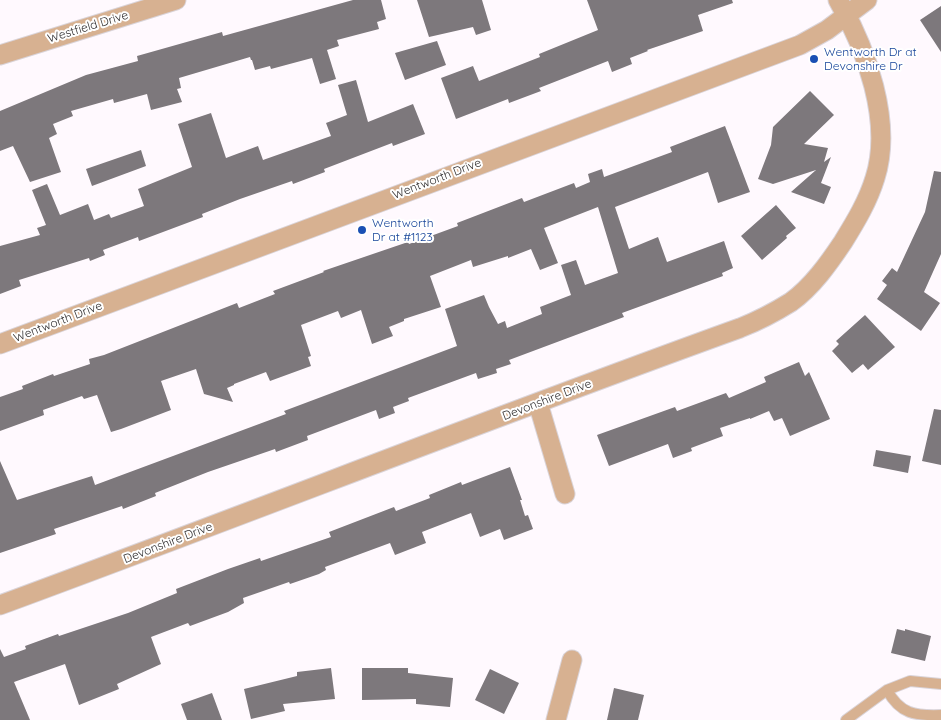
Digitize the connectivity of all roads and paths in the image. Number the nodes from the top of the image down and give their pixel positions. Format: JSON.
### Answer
{"nodes":[{"id":1,"x":176,"y":0,"type":"edge"},
{"id":2,"x":867,"y":0,"type":"edge"},
{"id":3,"x":842,"y":8,"type":"edge"},
{"id":4,"x":0,"y":55,"type":"edge"},
{"id":5,"x":0,"y":344,"type":"edge"},
{"id":6,"x":538,"y":404,"type":"junction"},
{"id":7,"x":565,"y":494,"type":"dead end"},
{"id":8,"x":0,"y":605,"type":"edge"},
{"id":9,"x":572,"y":660,"type":"dead end"},
{"id":10,"x":941,"y":684,"type":"edge"},
{"id":11,"x":887,"y":690,"type":"junction"},
{"id":12,"x":941,"y":714,"type":"edge"},
{"id":13,"x":556,"y":720,"type":"edge"},
{"id":14,"x":846,"y":720,"type":"edge"}],
"edges":[{"from":1,"to":4,"type":"street","name":"Westfield Drive"},
{"from":2,"to":3,"type":"street","name":"Wentworth Drive"},
{"from":3,"to":5,"type":"street","name":"Wentworth Drive"},
{"from":3,"to":6,"type":"street","name":"Devonshire Drive"},
{"from":6,"to":7,"type":"street"},
{"from":6,"to":8,"type":"street","name":"Devonshire Drive"},
{"from":9,"to":13,"type":"street"},
{"from":10,"to":11,"type":"lane"},
{"from":11,"to":12,"type":"lane"},
{"from":11,"to":14,"type":"lane"}]}
